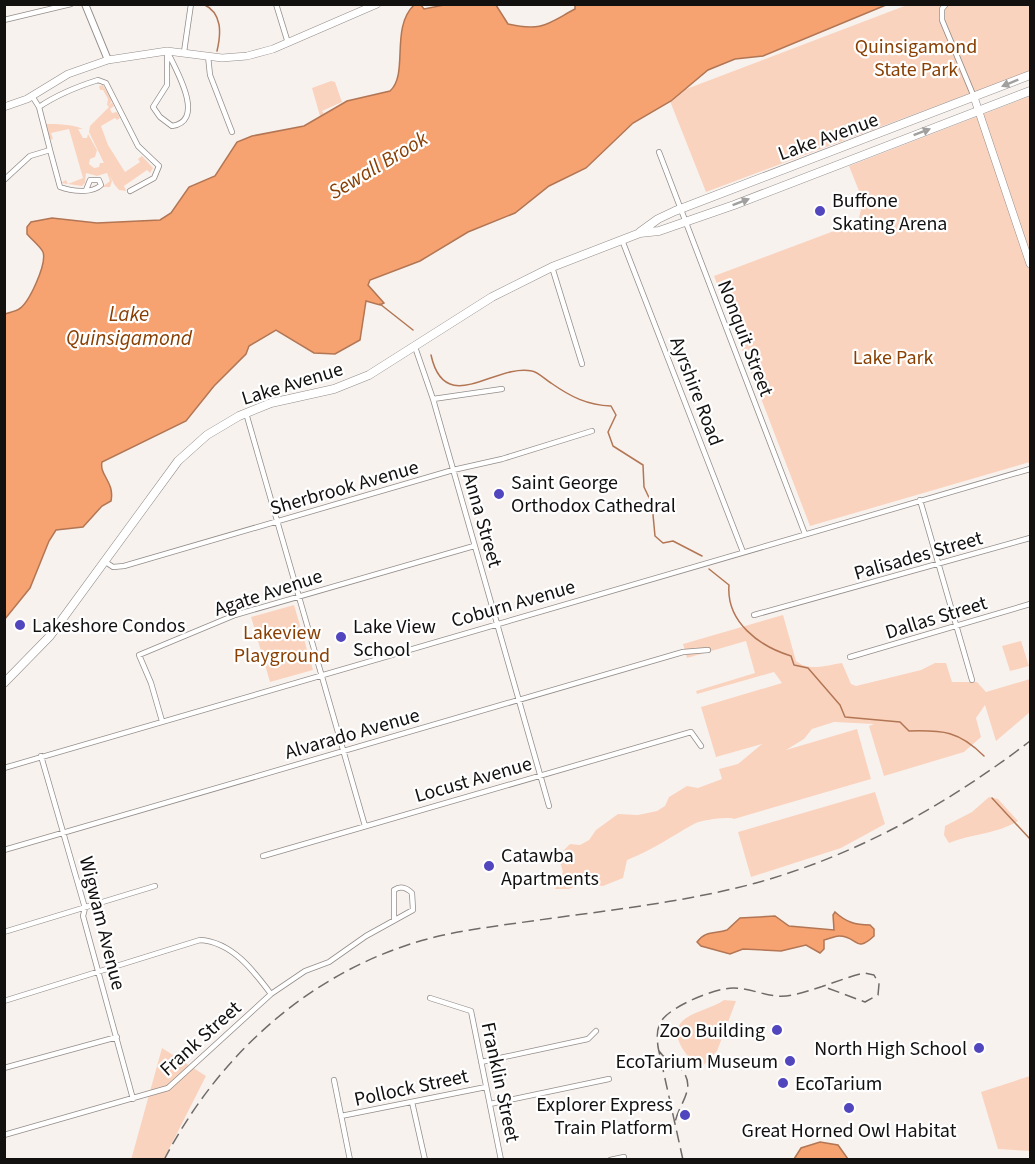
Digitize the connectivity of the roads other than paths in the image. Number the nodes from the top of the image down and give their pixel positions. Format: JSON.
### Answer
{"nodes":[{"id":1,"x":70,"y":4,"type":"edge"},
{"id":2,"x":85,"y":4,"type":"edge"},
{"id":3,"x":191,"y":4,"type":"edge"},
{"id":4,"x":276,"y":4,"type":"edge"},
{"id":5,"x":377,"y":4,"type":"edge"},
{"id":6,"x":946,"y":4,"type":"edge"},
{"id":7,"x":4,"y":20,"type":"edge"},
{"id":8,"x":288,"y":43,"type":"junction"},
{"id":9,"x":167,"y":51,"type":"junction"},
{"id":10,"x":184,"y":52,"type":"junction"},
{"id":11,"x":208,"y":56,"type":"junction"},
{"id":12,"x":108,"y":60,"type":"junction"},
{"id":13,"x":1030,"y":75,"type":"edge"},
{"id":14,"x":1030,"y":91,"type":"edge"},
{"id":15,"x":32,"y":96,"type":"junction"},
{"id":16,"x":974,"y":97,"type":"junction"},
{"id":17,"x":4,"y":107,"type":"edge"},
{"id":18,"x":39,"y":107,"type":"junction"},
{"id":19,"x":979,"y":110,"type":"junction"},
{"id":20,"x":232,"y":132,"type":"dead end"},
{"id":21,"x":50,"y":150,"type":"junction"},
{"id":22,"x":659,"y":152,"type":"dead end"},
{"id":23,"x":4,"y":180,"type":"edge"},
{"id":24,"x":86,"y":190,"type":"dead end"},
{"id":25,"x":130,"y":191,"type":"dead end"},
{"id":26,"x":681,"y":210,"type":"junction"},
{"id":27,"x":685,"y":221,"type":"junction"},
{"id":28,"x":640,"y":233,"type":"junction"},
{"id":29,"x":622,"y":240,"type":"junction"},
{"id":30,"x":1030,"y":264,"type":"edge"},
{"id":31,"x":552,"y":267,"type":"junction"},
{"id":32,"x":415,"y":347,"type":"junction"},
{"id":33,"x":582,"y":364,"type":"dead end"},
{"id":34,"x":502,"y":389,"type":"dead end"},
{"id":35,"x":433,"y":399,"type":"junction"},
{"id":36,"x":246,"y":412,"type":"junction"},
{"id":37,"x":592,"y":430,"type":"dead end"},
{"id":38,"x":1030,"y":469,"type":"edge"},
{"id":39,"x":453,"y":470,"type":"junction"},
{"id":40,"x":920,"y":500,"type":"junction"},
{"id":41,"x":278,"y":521,"type":"junction"},
{"id":42,"x":805,"y":534,"type":"junction"},
{"id":43,"x":1030,"y":538,"type":"edge"},
{"id":44,"x":474,"y":546,"type":"junction"},
{"id":45,"x":743,"y":552,"type":"junction"},
{"id":46,"x":104,"y":561,"type":"junction"},
{"id":47,"x":938,"y":564,"type":"junction"},
{"id":48,"x":300,"y":596,"type":"junction"},
{"id":49,"x":1030,"y":604,"type":"edge"},
{"id":50,"x":754,"y":615,"type":"dead end"},
{"id":51,"x":497,"y":624,"type":"junction"},
{"id":52,"x":955,"y":626,"type":"junction"},
{"id":53,"x":708,"y":650,"type":"dead end"},
{"id":54,"x":850,"y":657,"type":"dead end"},
{"id":55,"x":322,"y":674,"type":"junction"},
{"id":56,"x":972,"y":680,"type":"dead end"},
{"id":57,"x":4,"y":683,"type":"edge"},
{"id":58,"x":520,"y":700,"type":"junction"},
{"id":59,"x":162,"y":721,"type":"junction"},
{"id":60,"x":701,"y":746,"type":"dead end"},
{"id":61,"x":343,"y":751,"type":"junction"},
{"id":62,"x":41,"y":756,"type":"junction"},
{"id":63,"x":4,"y":768,"type":"edge"},
{"id":64,"x":541,"y":775,"type":"junction"},
{"id":65,"x":549,"y":806,"type":"dead end"},
{"id":66,"x":365,"y":826,"type":"junction"},
{"id":67,"x":63,"y":832,"type":"junction"},
{"id":68,"x":4,"y":850,"type":"edge"},
{"id":69,"x":263,"y":856,"type":"dead end"},
{"id":70,"x":155,"y":886,"type":"dead end"},
{"id":71,"x":85,"y":908,"type":"junction"},
{"id":72,"x":394,"y":920,"type":"junction"},
{"id":73,"x":4,"y":932,"type":"edge"},
{"id":74,"x":99,"y":973,"type":"junction"},
{"id":75,"x":271,"y":994,"type":"junction"},
{"id":76,"x":430,"y":998,"type":"dead end"},
{"id":77,"x":4,"y":1001,"type":"edge"},
{"id":78,"x":596,"y":1031,"type":"dead end"},
{"id":79,"x":117,"y":1037,"type":"junction"},
{"id":80,"x":481,"y":1062,"type":"junction"},
{"id":81,"x":4,"y":1068,"type":"edge"},
{"id":82,"x":609,"y":1079,"type":"dead end"},
{"id":83,"x":334,"y":1080,"type":"dead end"},
{"id":84,"x":486,"y":1087,"type":"junction"},
{"id":85,"x":133,"y":1099,"type":"junction"},
{"id":86,"x":412,"y":1102,"type":"junction"},
{"id":87,"x":490,"y":1104,"type":"junction"},
{"id":88,"x":341,"y":1116,"type":"junction"},
{"id":89,"x":4,"y":1135,"type":"edge"},
{"id":90,"x":624,"y":1157,"type":"dead end"},
{"id":91,"x":350,"y":1160,"type":"edge"},
{"id":92,"x":425,"y":1160,"type":"edge"},
{"id":93,"x":501,"y":1160,"type":"edge"},
{"id":94,"x":610,"y":1160,"type":"edge"}],
"edges":[{"from":1,"to":7,"type":"street"},
{"from":2,"to":12,"type":"street"},
{"from":3,"to":10,"type":"street"},
{"from":4,"to":8,"type":"street"},
{"from":5,"to":8,"type":"main road"},
{"from":6,"to":16,"type":"street"},
{"from":8,"to":11,"type":"main road"},
{"from":9,"to":9,"type":"street"},
{"from":9,"to":10,"type":"main road"},
{"from":9,"to":12,"type":"main road"},
{"from":10,"to":11,"type":"main road"},
{"from":11,"to":20,"type":"street"},
{"from":12,"to":15,"type":"main road"},
{"from":13,"to":16,"type":"main road","name":"Lake Avenue","one_way":true},
{"from":14,"to":19,"type":"main road","name":"Lake Avenue"},
{"from":15,"to":17,"type":"main road"},
{"from":15,"to":18,"type":"street"},
{"from":16,"to":19,"type":"main road"},
{"from":16,"to":26,"type":"main road","name":"Lake Avenue"},
{"from":18,"to":21,"type":"street"},
{"from":18,"to":25,"type":"street"},
{"from":27,"to":19,"type":"main road","name":"Lake Avenue","one_way":true},
{"from":19,"to":30,"type":"main road"},
{"from":21,"to":23,"type":"street"},
{"from":21,"to":24,"type":"street"},
{"from":22,"to":26,"type":"street","name":"Nonquit Street"},
{"from":26,"to":27,"type":"street","name":"Nonquit Street"},
{"from":26,"to":28,"type":"main road","name":"Lake Avenue"},
{"from":27,"to":28,"type":"main road","name":"Lake Avenue"},
{"from":27,"to":42,"type":"street","name":"Nonquit Street"},
{"from":28,"to":29,"type":"main road","name":"Lake Avenue"},
{"from":29,"to":31,"type":"main road","name":"Lake Avenue"},
{"from":29,"to":45,"type":"street","name":"Ayrshire Road"},
{"from":31,"to":32,"type":"main road","name":"Lake Avenue"},
{"from":31,"to":33,"type":"street"},
{"from":32,"to":35,"type":"street","name":"Anna Street"},
{"from":32,"to":36,"type":"main road","name":"Lake Avenue"},
{"from":34,"to":35,"type":"street"},
{"from":35,"to":39,"type":"street","name":"Anna Street"},
{"from":36,"to":41,"type":"street"},
{"from":36,"to":46,"type":"main road","name":"Lake Avenue"},
{"from":37,"to":39,"type":"street","name":"Sherbrook Avenue"},
{"from":38,"to":40,"type":"street","name":"Coburn Avenue"},
{"from":39,"to":41,"type":"street","name":"Sherbrook Avenue"},
{"from":39,"to":44,"type":"street","name":"Anna Street"},
{"from":40,"to":42,"type":"street","name":"Coburn Avenue"},
{"from":40,"to":47,"type":"street"},
{"from":41,"to":46,"type":"street","name":"Sherbrook Avenue"},
{"from":41,"to":48,"type":"street"},
{"from":42,"to":45,"type":"street","name":"Coburn Avenue"},
{"from":43,"to":47,"type":"street","name":"Palisades Street"},
{"from":44,"to":48,"type":"street","name":"Agate Avenue"},
{"from":44,"to":51,"type":"street","name":"Anna Street"},
{"from":45,"to":51,"type":"street","name":"Coburn Avenue"},
{"from":46,"to":57,"type":"main road","name":"Lake Avenue"},
{"from":47,"to":50,"type":"street","name":"Palisades Street"},
{"from":47,"to":52,"type":"street"},
{"from":48,"to":55,"type":"street"},
{"from":48,"to":59,"type":"street","name":"Agate Avenue"},
{"from":49,"to":52,"type":"street","name":"Dallas Street"},
{"from":51,"to":55,"type":"street","name":"Coburn Avenue"},
{"from":51,"to":58,"type":"street","name":"Anna Street"},
{"from":52,"to":54,"type":"street","name":"Dallas Street"},
{"from":52,"to":56,"type":"street"},
{"from":53,"to":58,"type":"street","name":"Alvarado Avenue"},
{"from":55,"to":59,"type":"street","name":"Coburn Avenue"},
{"from":55,"to":61,"type":"street"},
{"from":58,"to":61,"type":"street","name":"Alvarado Avenue"},
{"from":58,"to":64,"type":"street","name":"Anna Street"},
{"from":59,"to":62,"type":"street","name":"Coburn Avenue"},
{"from":60,"to":64,"type":"street","name":"Locust Avenue"},
{"from":61,"to":66,"type":"street"},
{"from":61,"to":67,"type":"street","name":"Alvarado Avenue"},
{"from":62,"to":63,"type":"street","name":"Coburn Avenue"},
{"from":62,"to":67,"type":"street","name":"Wigwam Avenue"},
{"from":64,"to":65,"type":"street","name":"Anna Street"},
{"from":64,"to":66,"type":"street","name":"Locust Avenue"},
{"from":66,"to":69,"type":"street","name":"Locust Avenue"},
{"from":67,"to":68,"type":"street","name":"Alvarado Avenue"},
{"from":67,"to":71,"type":"street","name":"Wigwam Avenue"},
{"from":70,"to":71,"type":"street"},
{"from":71,"to":73,"type":"street"},
{"from":71,"to":74,"type":"street","name":"Wigwam Avenue"},
{"from":72,"to":72,"type":"street","name":"Frank Street"},
{"from":72,"to":75,"type":"street","name":"Frank Street"},
{"from":74,"to":75,"type":"street"},
{"from":74,"to":77,"type":"street"},
{"from":74,"to":79,"type":"street","name":"Wigwam Avenue"},
{"from":75,"to":85,"type":"street","name":"Frank Street"},
{"from":76,"to":80,"type":"street","name":"Franklin Street"},
{"from":78,"to":80,"type":"street"},
{"from":79,"to":81,"type":"street"},
{"from":79,"to":85,"type":"street","name":"Wigwam Avenue"},
{"from":80,"to":84,"type":"street","name":"Franklin Street"},
{"from":82,"to":87,"type":"street"},
{"from":83,"to":88,"type":"street"},
{"from":84,"to":86,"type":"street","name":"Pollock Street"},
{"from":84,"to":87,"type":"street","name":"Franklin Street"},
{"from":85,"to":89,"type":"street","name":"Frank Street"},
{"from":86,"to":88,"type":"street","name":"Pollock Street"},
{"from":86,"to":92,"type":"street"},
{"from":87,"to":93,"type":"street","name":"Franklin Street"},
{"from":88,"to":91,"type":"street"},
{"from":90,"to":94,"type":"street"}]}
